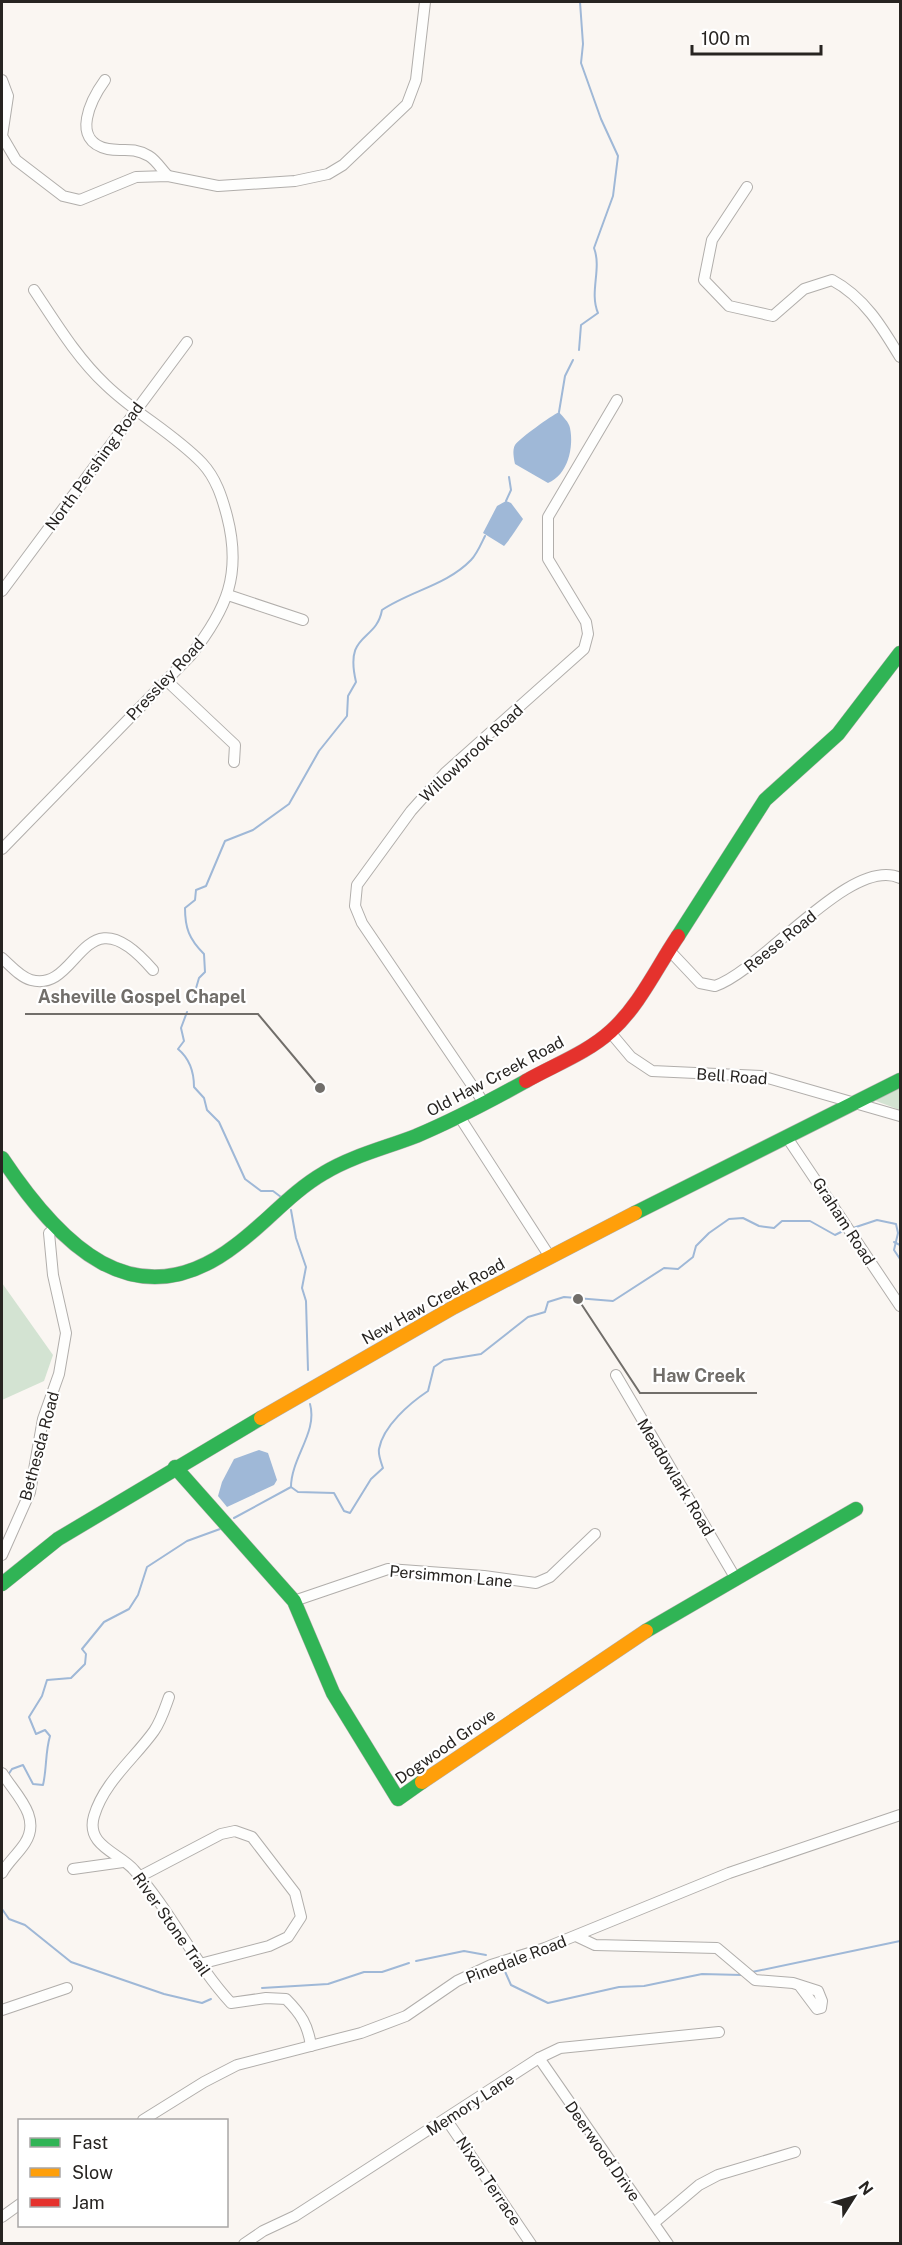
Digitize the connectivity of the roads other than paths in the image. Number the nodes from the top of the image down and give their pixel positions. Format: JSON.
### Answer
{"nodes":[{"id":1,"x":425,"y":2,"type":"edge"},
{"id":2,"x":2,"y":80,"type":"edge"},
{"id":3,"x":105,"y":80,"type":"dead end"},
{"id":4,"x":168,"y":176,"type":"junction"},
{"id":5,"x":747,"y":187,"type":"dead end"},
{"id":6,"x":34,"y":290,"type":"dead end"},
{"id":7,"x":187,"y":342,"type":"dead end"},
{"id":8,"x":900,"y":357,"type":"edge"},
{"id":9,"x":617,"y":400,"type":"dead end"},
{"id":10,"x":136,"y":409,"type":"junction"},
{"id":11,"x":2,"y":591,"type":"edge"},
{"id":12,"x":228,"y":595,"type":"junction"},
{"id":13,"x":303,"y":620,"type":"dead end"},
{"id":14,"x":900,"y":653,"type":"edge"},
{"id":15,"x":166,"y":680,"type":"junction"},
{"id":16,"x":234,"y":762,"type":"dead end"},
{"id":17,"x":2,"y":849,"type":"edge"},
{"id":18,"x":900,"y":878,"type":"edge"},
{"id":19,"x":668,"y":949,"type":"junction"},
{"id":20,"x":2,"y":958,"type":"edge"},
{"id":21,"x":153,"y":970,"type":"dead end"},
{"id":22,"x":610,"y":1032,"type":"junction"},
{"id":23,"x":900,"y":1080,"type":"edge"},
{"id":24,"x":484,"y":1103,"type":"junction"},
{"id":25,"x":854,"y":1103,"type":"junction"},
{"id":26,"x":459,"y":1116,"type":"junction"},
{"id":27,"x":900,"y":1116,"type":"edge"},
{"id":28,"x":786,"y":1136,"type":"junction"},
{"id":29,"x":2,"y":1158,"type":"edge"},
{"id":30,"x":53,"y":1230,"type":"junction"},
{"id":31,"x":550,"y":1257,"type":"junction"},
{"id":32,"x":900,"y":1306,"type":"edge"},
{"id":33,"x":616,"y":1374,"type":"dead end"},
{"id":34,"x":175,"y":1467,"type":"junction"},
{"id":35,"x":856,"y":1509,"type":"dead end"},
{"id":36,"x":595,"y":1534,"type":"dead end"},
{"id":37,"x":2,"y":1554,"type":"edge"},
{"id":38,"x":736,"y":1579,"type":"junction"},
{"id":39,"x":2,"y":1584,"type":"edge"},
{"id":40,"x":294,"y":1601,"type":"junction"},
{"id":41,"x":169,"y":1697,"type":"dead end"},
{"id":42,"x":2,"y":1774,"type":"edge"},
{"id":43,"x":900,"y":1815,"type":"edge"},
{"id":44,"x":123,"y":1862,"type":"junction"},
{"id":45,"x":73,"y":1869,"type":"dead end"},
{"id":46,"x":2,"y":1873,"type":"edge"},
{"id":47,"x":139,"y":1877,"type":"junction"},
{"id":48,"x":576,"y":1936,"type":"junction"},
{"id":49,"x":200,"y":1964,"type":"junction"},
{"id":50,"x":799,"y":1985,"type":"dead end"},
{"id":51,"x":67,"y":1988,"type":"dead end"},
{"id":52,"x":2,"y":2010,"type":"edge"},
{"id":53,"x":719,"y":2032,"type":"dead end"},
{"id":54,"x":311,"y":2046,"type":"junction"},
{"id":55,"x":539,"y":2058,"type":"junction"},
{"id":56,"x":146,"y":2119,"type":"edge"},
{"id":57,"x":446,"y":2119,"type":"junction"},
{"id":58,"x":795,"y":2152,"type":"dead end"},
{"id":59,"x":18,"y":2205,"type":"edge"},
{"id":60,"x":2,"y":2217,"type":"edge"},
{"id":61,"x":654,"y":2223,"type":"junction"},
{"id":62,"x":244,"y":2244,"type":"edge"},
{"id":63,"x":531,"y":2244,"type":"edge"},
{"id":64,"x":668,"y":2244,"type":"edge"}],
"edges":[{"from":1,"to":4,"type":"street"},
{"from":2,"to":4,"type":"street"},
{"from":3,"to":4,"type":"street"},
{"from":5,"to":8,"type":"street"},
{"from":6,"to":10,"type":"street","name":"Pressley Road"},
{"from":7,"to":10,"type":"street","name":"North Pershing Road"},
{"from":9,"to":24,"type":"street","name":"Willowbrook Road"},
{"from":10,"to":11,"type":"street","name":"North Pershing Road"},
{"from":10,"to":12,"type":"street","name":"Pressley Road"},
{"from":12,"to":13,"type":"street"},
{"from":12,"to":15,"type":"street","name":"Pressley Road"},
{"from":14,"to":19,"type":"street","name":"Old Haw Creek Road"},
{"from":15,"to":16,"type":"street"},
{"from":15,"to":17,"type":"street","name":"Pressley Road"},
{"from":18,"to":19,"type":"street","name":"Reese Road"},
{"from":19,"to":22,"type":"street","name":"Old Haw Creek Road"},
{"from":20,"to":21,"type":"street"},
{"from":22,"to":24,"type":"street","name":"Old Haw Creek Road"},
{"from":22,"to":25,"type":"street","name":"Bell Road"},
{"from":23,"to":25,"type":"street","name":"New Haw Creek Road"},
{"from":24,"to":26,"type":"street","name":"Old Haw Creek Road"},
{"from":25,"to":27,"type":"street","name":"Bell Road"},
{"from":25,"to":28,"type":"street","name":"New Haw Creek Road"},
{"from":26,"to":30,"type":"street","name":"Old Haw Creek Road"},
{"from":26,"to":31,"type":"street"},
{"from":28,"to":31,"type":"street","name":"New Haw Creek Road"},
{"from":28,"to":32,"type":"street","name":"Graham Road"},
{"from":29,"to":30,"type":"street","name":"Old Haw Creek Road"},
{"from":30,"to":37,"type":"street","name":"Bethesda Road"},
{"from":31,"to":34,"type":"street","name":"New Haw Creek Road"},
{"from":33,"to":38,"type":"street","name":"Meadowlark Road"},
{"from":34,"to":39,"type":"street","name":"New Haw Creek Road"},
{"from":34,"to":40,"type":"street","name":"Dogwood Grove"},
{"from":35,"to":38,"type":"street","name":"Dogwood Grove"},
{"from":36,"to":40,"type":"street","name":"Persimmon Lane"},
{"from":38,"to":40,"type":"street","name":"Dogwood Grove"},
{"from":41,"to":44,"type":"street","name":"River Stone Trail"},
{"from":42,"to":46,"type":"street"},
{"from":43,"to":48,"type":"street","name":"Pinedale Road"},
{"from":44,"to":45,"type":"street"},
{"from":44,"to":47,"type":"street","name":"River Stone Trail"},
{"from":47,"to":49,"type":"street","name":"River Stone Trail"},
{"from":47,"to":49,"type":"street"},
{"from":48,"to":50,"type":"street"},
{"from":48,"to":54,"type":"street","name":"Pinedale Road"},
{"from":49,"to":54,"type":"street","name":"River Stone Trail"},
{"from":51,"to":52,"type":"street"},
{"from":53,"to":55,"type":"street","name":"Memory Lane"},
{"from":54,"to":56,"type":"street","name":"Pinedale Road"},
{"from":55,"to":57,"type":"street","name":"Memory Lane"},
{"from":55,"to":61,"type":"street","name":"Deerwood Drive"},
{"from":57,"to":62,"type":"street","name":"Memory Lane"},
{"from":57,"to":63,"type":"street","name":"Nixon Terrace"},
{"from":58,"to":61,"type":"street"},
{"from":59,"to":60,"type":"street"},
{"from":61,"to":64,"type":"street","name":"Deerwood Drive"}]}
